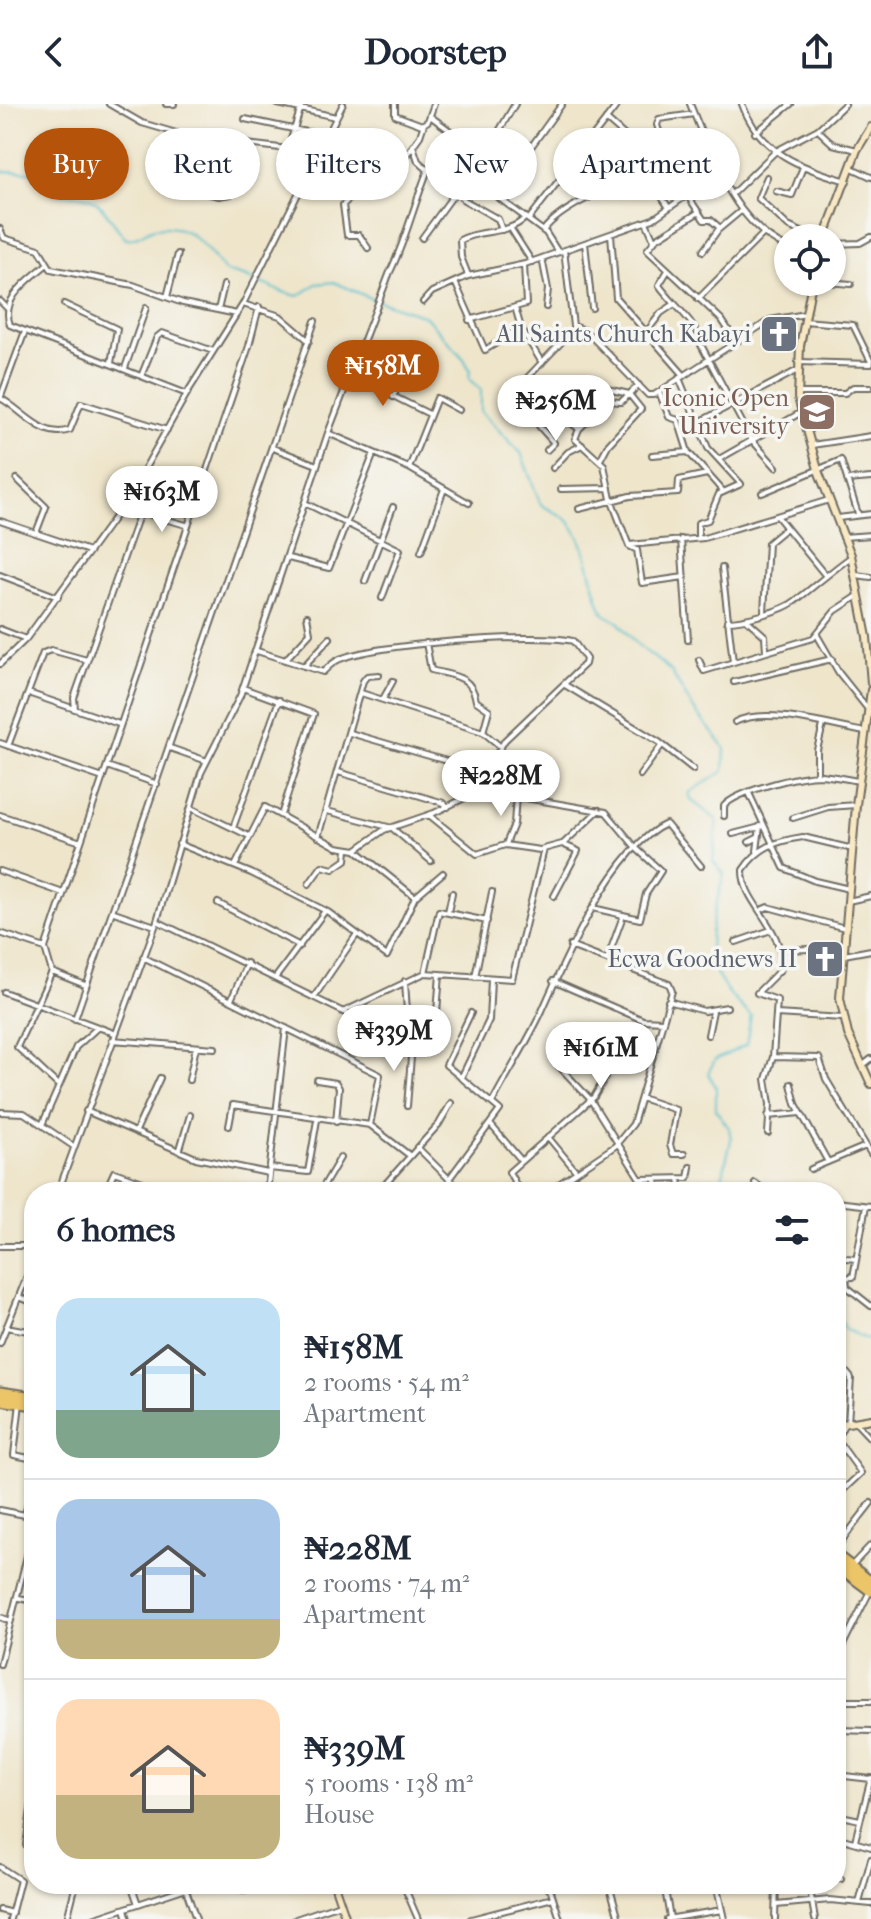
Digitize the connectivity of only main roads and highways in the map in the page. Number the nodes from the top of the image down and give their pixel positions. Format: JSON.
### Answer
{"nodes":[{"id":1,"x":0,"y":1392,"type":"edge"},
{"id":2,"x":24,"y":1396,"type":"edge"},
{"id":3,"x":0,"y":1400,"type":"edge"},
{"id":4,"x":24,"y":1404,"type":"edge"},
{"id":5,"x":846,"y":1562,"type":"edge"},
{"id":6,"x":846,"y":1573,"type":"edge"},
{"id":7,"x":871,"y":1582,"type":"edge"},
{"id":8,"x":870,"y":1591,"type":"edge"}],
"edges":[{"from":1,"to":2,"type":"highway"},
{"from":3,"to":4,"type":"highway"},
{"from":5,"to":7,"type":"highway"},
{"from":6,"to":8,"type":"highway"}]}
